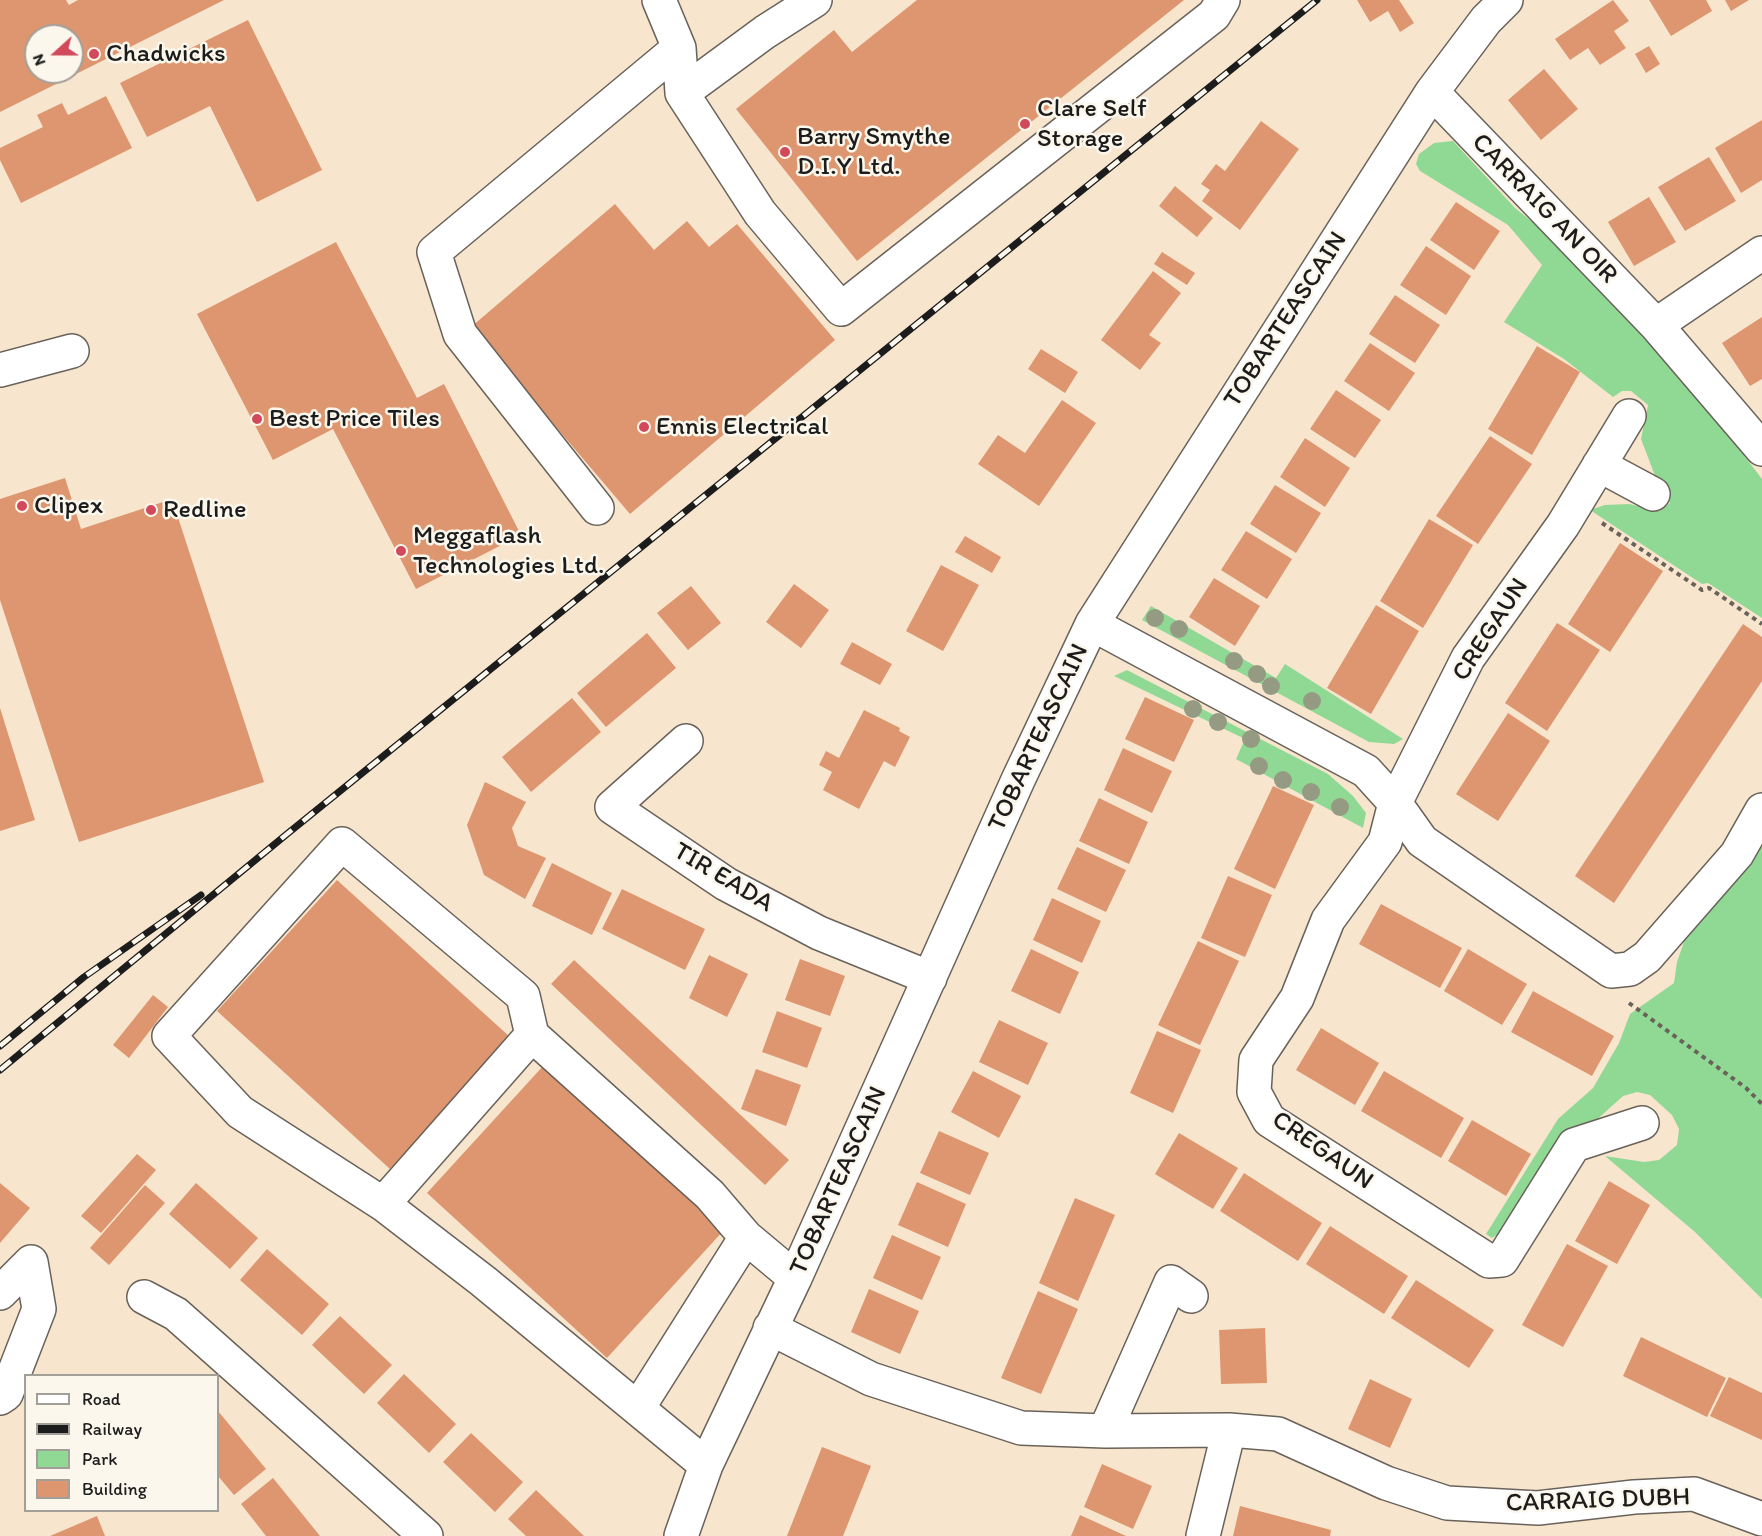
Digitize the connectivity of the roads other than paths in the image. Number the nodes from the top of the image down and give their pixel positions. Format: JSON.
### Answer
{"nodes":[{"id":1,"x":659,"y":0,"type":"edge"},
{"id":2,"x":815,"y":0,"type":"edge"},
{"id":3,"x":1223,"y":0,"type":"edge"},
{"id":4,"x":1506,"y":0,"type":"edge"},
{"id":5,"x":679,"y":48,"type":"junction"},
{"id":6,"x":682,"y":93,"type":"junction"},
{"id":7,"x":1432,"y":93,"type":"junction"},
{"id":8,"x":1762,"y":253,"type":"edge"},
{"id":9,"x":1656,"y":325,"type":"junction"},
{"id":10,"x":72,"y":351,"type":"dead end"},
{"id":11,"x":0,"y":370,"type":"edge"},
{"id":12,"x":1629,"y":416,"type":"dead end"},
{"id":13,"x":1762,"y":449,"type":"edge"},
{"id":14,"x":1599,"y":465,"type":"junction"},
{"id":15,"x":1653,"y":494,"type":"dead end"},
{"id":16,"x":597,"y":508,"type":"dead end"},
{"id":17,"x":1092,"y":624,"type":"junction"},
{"id":18,"x":686,"y":741,"type":"dead end"},
{"id":19,"x":1395,"y":803,"type":"junction"},
{"id":20,"x":1762,"y":810,"type":"edge"},
{"id":21,"x":930,"y":978,"type":"junction"},
{"id":22,"x":532,"y":1035,"type":"junction"},
{"id":23,"x":1642,"y":1123,"type":"dead end"},
{"id":24,"x":383,"y":1204,"type":"junction"},
{"id":25,"x":746,"y":1237,"type":"junction"},
{"id":26,"x":795,"y":1278,"type":"junction"},
{"id":27,"x":0,"y":1293,"type":"edge"},
{"id":28,"x":1191,"y":1296,"type":"dead end"},
{"id":29,"x":144,"y":1297,"type":"dead end"},
{"id":30,"x":770,"y":1328,"type":"junction"},
{"id":31,"x":0,"y":1398,"type":"edge"},
{"id":32,"x":638,"y":1408,"type":"junction"},
{"id":33,"x":1229,"y":1430,"type":"junction"},
{"id":34,"x":1104,"y":1431,"type":"junction"},
{"id":35,"x":706,"y":1465,"type":"junction"},
{"id":36,"x":1762,"y":1519,"type":"edge"},
{"id":37,"x":420,"y":1534,"type":"edge"},
{"id":38,"x":681,"y":1536,"type":"edge"},
{"id":39,"x":1203,"y":1536,"type":"edge"}],
"edges":[{"from":1,"to":5,"type":"street"},
{"from":2,"to":6,"type":"street"},
{"from":3,"to":6,"type":"street"},
{"from":4,"to":7,"type":"street","name":"TOBARTEASCAIN"},
{"from":5,"to":6,"type":"street"},
{"from":5,"to":16,"type":"street"},
{"from":7,"to":9,"type":"street","name":"CARRAIG AN OIR"},
{"from":7,"to":17,"type":"street","name":"TOBARTEASCAIN"},
{"from":8,"to":9,"type":"street"},
{"from":9,"to":13,"type":"street","name":"CARRAIG AN OIR"},
{"from":10,"to":11,"type":"street"},
{"from":12,"to":14,"type":"street","name":"CREGAUN"},
{"from":14,"to":15,"type":"street"},
{"from":14,"to":19,"type":"street","name":"CREGAUN"},
{"from":17,"to":19,"type":"street"},
{"from":17,"to":21,"type":"street","name":"TOBARTEASCAIN"},
{"from":18,"to":21,"type":"street","name":"TIR EADA"},
{"from":19,"to":20,"type":"street"},
{"from":19,"to":23,"type":"street","name":"CREGAUN"},
{"from":21,"to":26,"type":"street","name":"TOBARTEASCAIN"},
{"from":22,"to":24,"type":"street"},
{"from":22,"to":24,"type":"street"},
{"from":22,"to":25,"type":"street"},
{"from":24,"to":32,"type":"street"},
{"from":25,"to":26,"type":"street"},
{"from":25,"to":32,"type":"street"},
{"from":26,"to":30,"type":"street","name":"TOBARTEASCAIN"},
{"from":27,"to":31,"type":"street"},
{"from":28,"to":34,"type":"street"},
{"from":29,"to":37,"type":"street"},
{"from":30,"to":34,"type":"street","name":"CARRAIG DUBH"},
{"from":30,"to":35,"type":"street","name":"TOBARTEASCAIN"},
{"from":32,"to":35,"type":"street"},
{"from":33,"to":34,"type":"street","name":"CARRAIG DUBH"},
{"from":33,"to":36,"type":"street","name":"CARRAIG DUBH"},
{"from":33,"to":39,"type":"street"},
{"from":35,"to":38,"type":"street","name":"TOBARTEASCAIN"}]}
